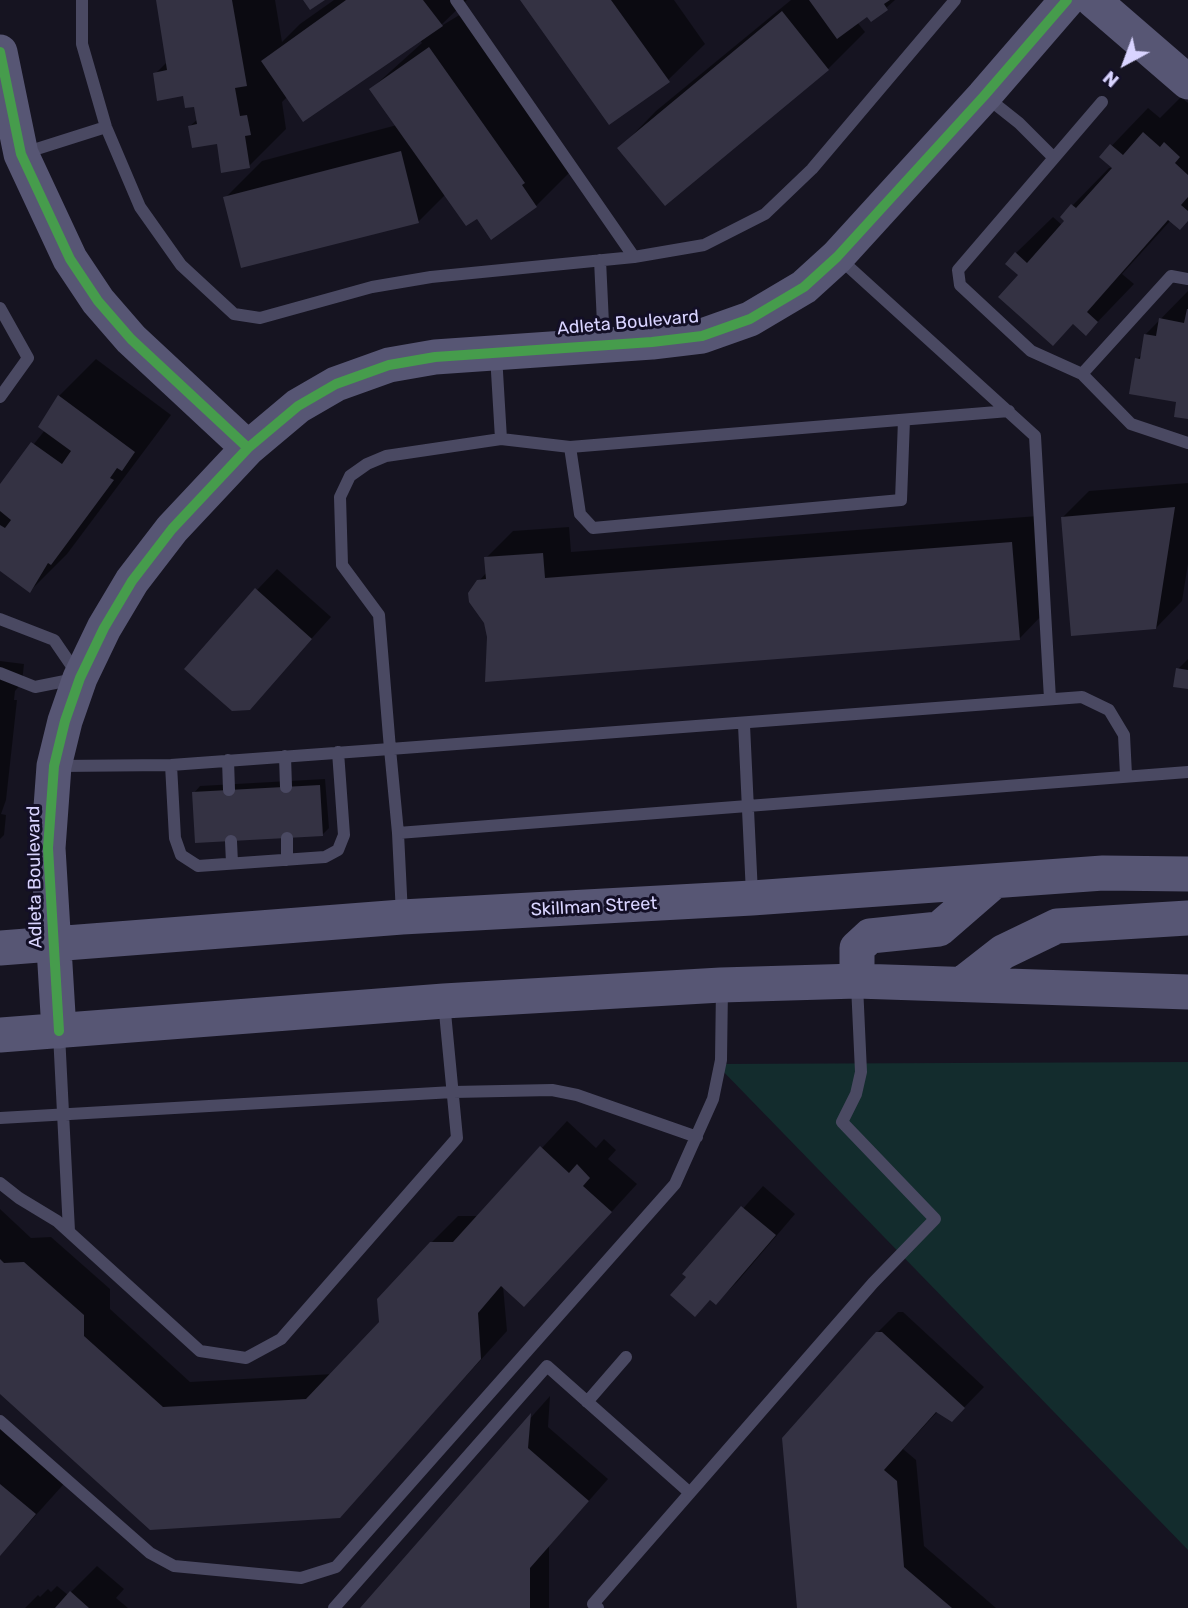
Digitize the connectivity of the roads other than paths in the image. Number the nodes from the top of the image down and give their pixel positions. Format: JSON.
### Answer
{"nodes":[{"id":1,"x":82,"y":0,"type":"edge"},
{"id":2,"x":456,"y":0,"type":"edge"},
{"id":3,"x":955,"y":0,"type":"edge"},
{"id":4,"x":1067,"y":0,"type":"edge"},
{"id":5,"x":1093,"y":0,"type":"edge"},
{"id":6,"x":0,"y":63,"type":"edge"},
{"id":7,"x":1188,"y":82,"type":"edge"},
{"id":8,"x":984,"y":96,"type":"junction"},
{"id":9,"x":1102,"y":102,"type":"dead end"},
{"id":10,"x":106,"y":127,"type":"junction"},
{"id":11,"x":21,"y":154,"type":"junction"},
{"id":12,"x":1054,"y":158,"type":"junction"},
{"id":13,"x":634,"y":257,"type":"junction"},
{"id":14,"x":837,"y":257,"type":"junction"},
{"id":15,"x":600,"y":260,"type":"junction"},
{"id":16,"x":1188,"y":279,"type":"edge"},
{"id":17,"x":0,"y":308,"type":"edge"},
{"id":18,"x":604,"y":345,"type":"junction"},
{"id":19,"x":496,"y":352,"type":"junction"},
{"id":20,"x":1082,"y":374,"type":"junction"},
{"id":21,"x":0,"y":397,"type":"edge"},
{"id":22,"x":1009,"y":411,"type":"junction"},
{"id":23,"x":904,"y":420,"type":"junction"},
{"id":24,"x":501,"y":439,"type":"junction"},
{"id":25,"x":1188,"y":443,"type":"edge"},
{"id":26,"x":570,"y":447,"type":"junction"},
{"id":27,"x":248,"y":449,"type":"junction"},
{"id":28,"x":0,"y":619,"type":"edge"},
{"id":29,"x":0,"y":673,"type":"edge"},
{"id":30,"x":80,"y":678,"type":"junction"},
{"id":31,"x":1050,"y":699,"type":"junction"},
{"id":32,"x":744,"y":725,"type":"junction"},
{"id":33,"x":390,"y":749,"type":"junction"},
{"id":34,"x":338,"y":752,"type":"junction"},
{"id":35,"x":285,"y":757,"type":"junction"},
{"id":36,"x":228,"y":760,"type":"junction"},
{"id":37,"x":171,"y":765,"type":"junction"},
{"id":38,"x":54,"y":766,"type":"junction"},
{"id":39,"x":1188,"y":772,"type":"edge"},
{"id":40,"x":1126,"y":775,"type":"junction"},
{"id":41,"x":286,"y":787,"type":"dead end"},
{"id":42,"x":229,"y":790,"type":"dead end"},
{"id":43,"x":746,"y":805,"type":"junction"},
{"id":44,"x":398,"y":833,"type":"junction"},
{"id":45,"x":287,"y":838,"type":"dead end"},
{"id":46,"x":231,"y":841,"type":"dead end"},
{"id":47,"x":287,"y":860,"type":"junction"},
{"id":48,"x":232,"y":863,"type":"junction"},
{"id":49,"x":1188,"y":874,"type":"edge"},
{"id":50,"x":992,"y":883,"type":"junction"},
{"id":51,"x":752,"y":898,"type":"junction"},
{"id":52,"x":402,"y":917,"type":"junction"},
{"id":53,"x":1188,"y":918,"type":"edge"},
{"id":54,"x":52,"y":944,"type":"junction"},
{"id":55,"x":0,"y":948,"type":"edge"},
{"id":56,"x":857,"y":981,"type":"junction"},
{"id":57,"x":962,"y":984,"type":"junction"},
{"id":58,"x":722,"y":985,"type":"junction"},
{"id":59,"x":1188,"y":992,"type":"edge"},
{"id":60,"x":444,"y":1001,"type":"junction"},
{"id":61,"x":59,"y":1031,"type":"junction"},
{"id":62,"x":0,"y":1035,"type":"edge"},
{"id":63,"x":453,"y":1092,"type":"junction"},
{"id":64,"x":65,"y":1114,"type":"junction"},
{"id":65,"x":0,"y":1118,"type":"edge"},
{"id":66,"x":697,"y":1137,"type":"junction"},
{"id":67,"x":0,"y":1183,"type":"edge"},
{"id":68,"x":69,"y":1231,"type":"junction"},
{"id":69,"x":626,"y":1357,"type":"dead end"},
{"id":70,"x":587,"y":1402,"type":"junction"},
{"id":71,"x":0,"y":1421,"type":"edge"},
{"id":72,"x":690,"y":1493,"type":"junction"},
{"id":73,"x":334,"y":1608,"type":"edge"},
{"id":74,"x":598,"y":1608,"type":"edge"}],
"edges":[{"from":1,"to":10,"type":"lane"},
{"from":2,"to":13,"type":"lane"},
{"from":3,"to":13,"type":"lane"},
{"from":4,"to":8,"type":"main road","name":"Adleta Boulevard"},
{"from":5,"to":7,"type":"main road"},
{"from":6,"to":11,"type":"main road"},
{"from":8,"to":12,"type":"lane"},
{"from":8,"to":14,"type":"main road","name":"Adleta Boulevard"},
{"from":9,"to":12,"type":"lane"},
{"from":10,"to":11,"type":"lane"},
{"from":10,"to":15,"type":"lane"},
{"from":11,"to":27,"type":"main road"},
{"from":12,"to":20,"type":"lane"},
{"from":13,"to":15,"type":"lane"},
{"from":14,"to":18,"type":"main road","name":"Adleta Boulevard"},
{"from":14,"to":22,"type":"lane"},
{"from":15,"to":18,"type":"lane"},
{"from":16,"to":20,"type":"lane"},
{"from":17,"to":21,"type":"lane"},
{"from":18,"to":19,"type":"main road","name":"Adleta Boulevard"},
{"from":19,"to":24,"type":"lane"},
{"from":19,"to":27,"type":"main road","name":"Adleta Boulevard"},
{"from":20,"to":25,"type":"lane"},
{"from":22,"to":23,"type":"lane"},
{"from":22,"to":31,"type":"lane"},
{"from":23,"to":26,"type":"lane"},
{"from":23,"to":26,"type":"lane"},
{"from":24,"to":26,"type":"lane"},
{"from":24,"to":33,"type":"lane"},
{"from":27,"to":30,"type":"main road","name":"Adleta Boulevard"},
{"from":28,"to":30,"type":"lane"},
{"from":29,"to":30,"type":"lane"},
{"from":30,"to":38,"type":"main road","name":"Adleta Boulevard"},
{"from":31,"to":32,"type":"lane"},
{"from":31,"to":40,"type":"lane"},
{"from":32,"to":33,"type":"lane"},
{"from":32,"to":43,"type":"lane"},
{"from":33,"to":34,"type":"lane"},
{"from":33,"to":44,"type":"lane"},
{"from":34,"to":35,"type":"lane"},
{"from":34,"to":47,"type":"lane"},
{"from":35,"to":36,"type":"lane"},
{"from":35,"to":41,"type":"lane"},
{"from":36,"to":37,"type":"lane"},
{"from":36,"to":42,"type":"lane"},
{"from":37,"to":38,"type":"lane"},
{"from":37,"to":48,"type":"lane"},
{"from":38,"to":54,"type":"main road","name":"Adleta Boulevard"},
{"from":39,"to":40,"type":"lane"},
{"from":40,"to":43,"type":"lane"},
{"from":43,"to":44,"type":"lane"},
{"from":43,"to":51,"type":"lane"},
{"from":44,"to":52,"type":"lane"},
{"from":45,"to":47,"type":"lane"},
{"from":46,"to":48,"type":"lane"},
{"from":47,"to":48,"type":"lane"},
{"from":49,"to":50,"type":"main road","name":"Skillman Street"},
{"from":50,"to":51,"type":"main road","name":"Skillman Street"},
{"from":50,"to":56,"type":"main road"},
{"from":51,"to":52,"type":"main road","name":"Skillman Street"},
{"from":52,"to":54,"type":"main road","name":"Skillman Street"},
{"from":53,"to":57,"type":"main road"},
{"from":54,"to":55,"type":"main road","name":"Skillman Street"},
{"from":54,"to":61,"type":"main road","name":"Adleta Boulevard"},
{"from":56,"to":57,"type":"main road"},
{"from":56,"to":58,"type":"main road"},
{"from":56,"to":72,"type":"lane"},
{"from":57,"to":59,"type":"main road"},
{"from":58,"to":60,"type":"main road"},
{"from":58,"to":66,"type":"lane"},
{"from":60,"to":61,"type":"main road"},
{"from":60,"to":63,"type":"lane"},
{"from":61,"to":62,"type":"main road"},
{"from":61,"to":64,"type":"lane"},
{"from":63,"to":64,"type":"lane"},
{"from":63,"to":66,"type":"lane"},
{"from":63,"to":68,"type":"lane"},
{"from":64,"to":65,"type":"lane"},
{"from":64,"to":68,"type":"lane"},
{"from":66,"to":71,"type":"lane"},
{"from":67,"to":68,"type":"lane"},
{"from":69,"to":70,"type":"lane"},
{"from":70,"to":72,"type":"lane"},
{"from":70,"to":73,"type":"lane"},
{"from":72,"to":74,"type":"lane"}]}
